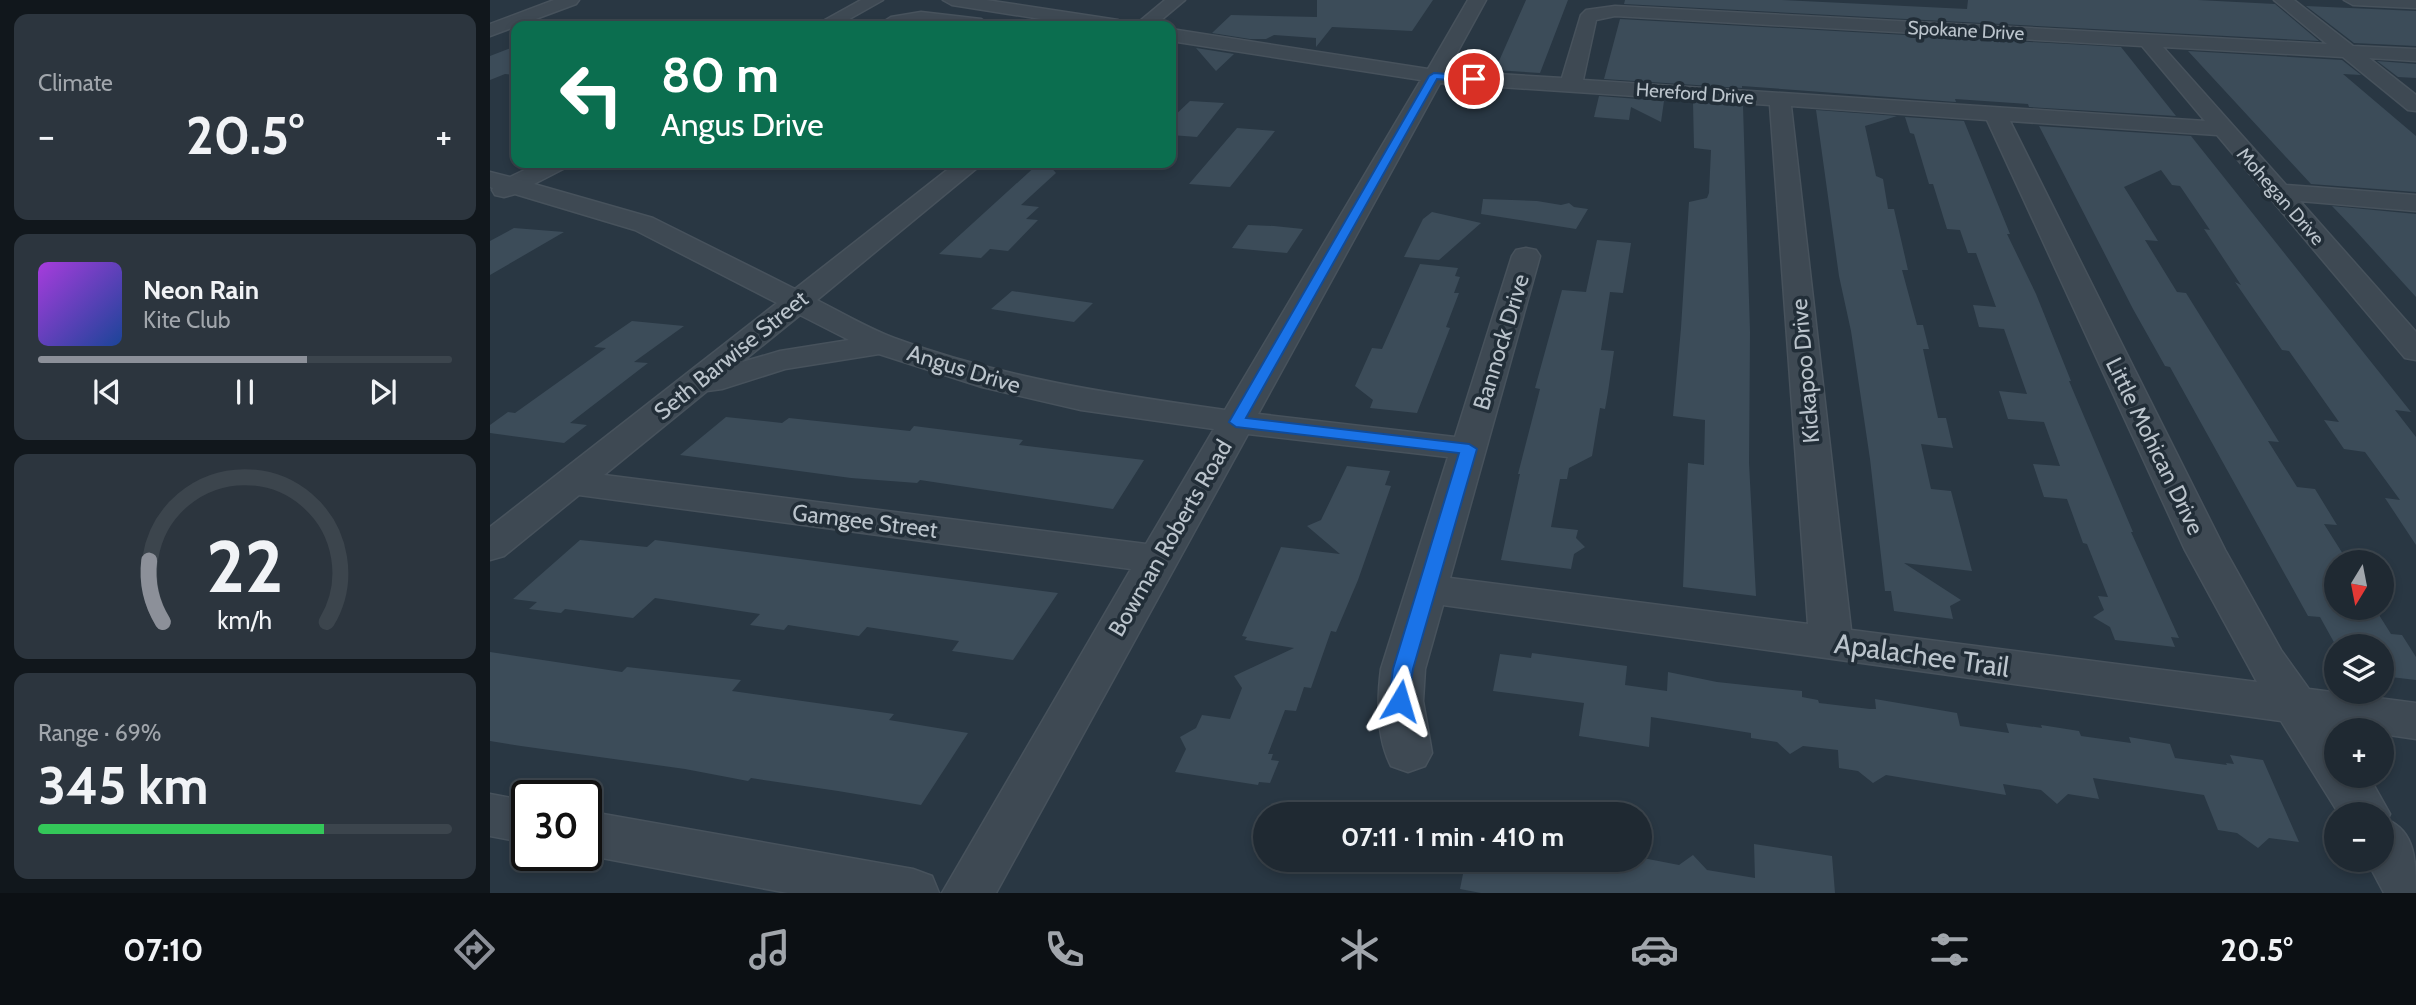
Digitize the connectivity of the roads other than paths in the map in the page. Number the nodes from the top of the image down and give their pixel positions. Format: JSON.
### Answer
{"nodes":[{"id":1,"x":570,"y":0,"type":"edge"},
{"id":2,"x":874,"y":0,"type":"edge"},
{"id":3,"x":952,"y":0,"type":"edge"},
{"id":4,"x":1176,"y":0,"type":"edge"},
{"id":5,"x":1477,"y":0,"type":"edge"},
{"id":6,"x":2283,"y":0,"type":"edge"},
{"id":7,"x":2353,"y":0,"type":"edge"},
{"id":8,"x":2416,"y":3,"type":"edge"},
{"id":9,"x":1042,"y":14,"type":"junction"},
{"id":10,"x":514,"y":21,"type":"edge"},
{"id":11,"x":833,"y":21,"type":"edge"},
{"id":12,"x":895,"y":21,"type":"edge"},
{"id":13,"x":949,"y":21,"type":"edge"},
{"id":14,"x":1023,"y":21,"type":"edge"},
{"id":15,"x":1086,"y":21,"type":"edge"},
{"id":16,"x":1149,"y":21,"type":"edge"},
{"id":17,"x":511,"y":22,"type":"edge"},
{"id":18,"x":490,"y":30,"type":"edge"},
{"id":19,"x":1176,"y":35,"type":"edge"},
{"id":20,"x":2147,"y":40,"type":"junction"},
{"id":21,"x":2346,"y":51,"type":"junction"},
{"id":22,"x":2416,"y":55,"type":"edge"},
{"id":23,"x":1434,"y":76,"type":"junction"},
{"id":24,"x":1571,"y":85,"type":"junction"},
{"id":25,"x":1780,"y":99,"type":"junction"},
{"id":26,"x":2416,"y":105,"type":"edge"},
{"id":27,"x":1995,"y":114,"type":"junction"},
{"id":28,"x":2223,"y":129,"type":"junction"},
{"id":29,"x":545,"y":168,"type":"edge"},
{"id":30,"x":965,"y":168,"type":"edge"},
{"id":31,"x":498,"y":187,"type":"edge"},
{"id":32,"x":2278,"y":192,"type":"junction"},
{"id":33,"x":2416,"y":203,"type":"edge"},
{"id":34,"x":1526,"y":256,"type":"dead end"},
{"id":35,"x":798,"y":301,"type":"junction"},
{"id":36,"x":881,"y":344,"type":"junction"},
{"id":37,"x":2416,"y":351,"type":"edge"},
{"id":38,"x":685,"y":391,"type":"junction"},
{"id":39,"x":1236,"y":422,"type":"junction"},
{"id":40,"x":1469,"y":449,"type":"junction"},
{"id":41,"x":571,"y":482,"type":"junction"},
{"id":42,"x":490,"y":547,"type":"edge"},
{"id":43,"x":1158,"y":559,"type":"junction"},
{"id":44,"x":1427,"y":589,"type":"junction"},
{"id":45,"x":1831,"y":643,"type":"junction"},
{"id":46,"x":2295,"y":705,"type":"junction"},
{"id":47,"x":2416,"y":721,"type":"edge"},
{"id":48,"x":2324,"y":749,"type":"edge"},
{"id":49,"x":1408,"y":753,"type":"dead end"},
{"id":50,"x":490,"y":815,"type":"edge"},
{"id":51,"x":511,"y":819,"type":"edge"},
{"id":52,"x":602,"y":836,"type":"edge"},
{"id":53,"x":2394,"y":861,"type":"edge"},
{"id":54,"x":913,"y":893,"type":"edge"},
{"id":55,"x":968,"y":893,"type":"edge"},
{"id":56,"x":2412,"y":893,"type":"edge"}],
"edges":[{"from":1,"to":10,"type":"street"},
{"from":2,"to":11,"type":"street"},
{"from":3,"to":9,"type":"street"},
{"from":4,"to":16,"type":"street"},
{"from":5,"to":23,"type":"street","name":"Bowman Roberts Road"},
{"from":6,"to":21,"type":"street"},
{"from":7,"to":8,"type":"street"},
{"from":9,"to":14,"type":"street"},
{"from":9,"to":15,"type":"street"},
{"from":12,"to":13,"type":"street"},
{"from":17,"to":18,"type":"street"},
{"from":19,"to":23,"type":"street","name":"Hereford Drive"},
{"from":20,"to":21,"type":"street","name":"Spokane Drive"},
{"from":20,"to":24,"type":"street","name":"Spokane Drive"},
{"from":20,"to":28,"type":"street","name":"Mohegan Drive"},
{"from":21,"to":22,"type":"street","name":"Spokane Drive"},
{"from":21,"to":26,"type":"street"},
{"from":23,"to":24,"type":"street","name":"Hereford Drive"},
{"from":23,"to":39,"type":"street","name":"Bowman Roberts Road"},
{"from":24,"to":25,"type":"street","name":"Hereford Drive"},
{"from":25,"to":27,"type":"street","name":"Hereford Drive"},
{"from":25,"to":45,"type":"street","name":"Kickapoo Drive"},
{"from":27,"to":28,"type":"street","name":"Hereford Drive"},
{"from":27,"to":46,"type":"street","name":"Little Mohican Drive"},
{"from":28,"to":32,"type":"street","name":"Mohegan Drive"},
{"from":29,"to":31,"type":"street"},
{"from":30,"to":35,"type":"street","name":"Seth Barwise Street"},
{"from":31,"to":35,"type":"street","name":"Angus Drive"},
{"from":32,"to":33,"type":"street"},
{"from":32,"to":37,"type":"street","name":"Mohegan Drive"},
{"from":34,"to":40,"type":"street","name":"Bannock Drive"},
{"from":35,"to":36,"type":"street","name":"Angus Drive"},
{"from":35,"to":38,"type":"street","name":"Seth Barwise Street"},
{"from":36,"to":38,"type":"street"},
{"from":36,"to":39,"type":"street","name":"Angus Drive"},
{"from":38,"to":41,"type":"street","name":"Seth Barwise Street"},
{"from":39,"to":40,"type":"street","name":"Angus Drive"},
{"from":39,"to":43,"type":"street","name":"Bowman Roberts Road"},
{"from":40,"to":44,"type":"street","name":"Bannock Drive"},
{"from":41,"to":42,"type":"street","name":"Seth Barwise Street"},
{"from":41,"to":43,"type":"street","name":"Gamgee Street"},
{"from":43,"to":55,"type":"street","name":"Bowman Roberts Road"},
{"from":44,"to":45,"type":"street","name":"Apalachee Trail"},
{"from":44,"to":49,"type":"street","name":"Bannock Drive"},
{"from":45,"to":46,"type":"street","name":"Apalachee Trail"},
{"from":46,"to":47,"type":"street","name":"Apalachee Trail"},
{"from":46,"to":48,"type":"street","name":"Little Mohican Drive"},
{"from":50,"to":51,"type":"street"},
{"from":52,"to":54,"type":"street"},
{"from":53,"to":56,"type":"street"}]}
